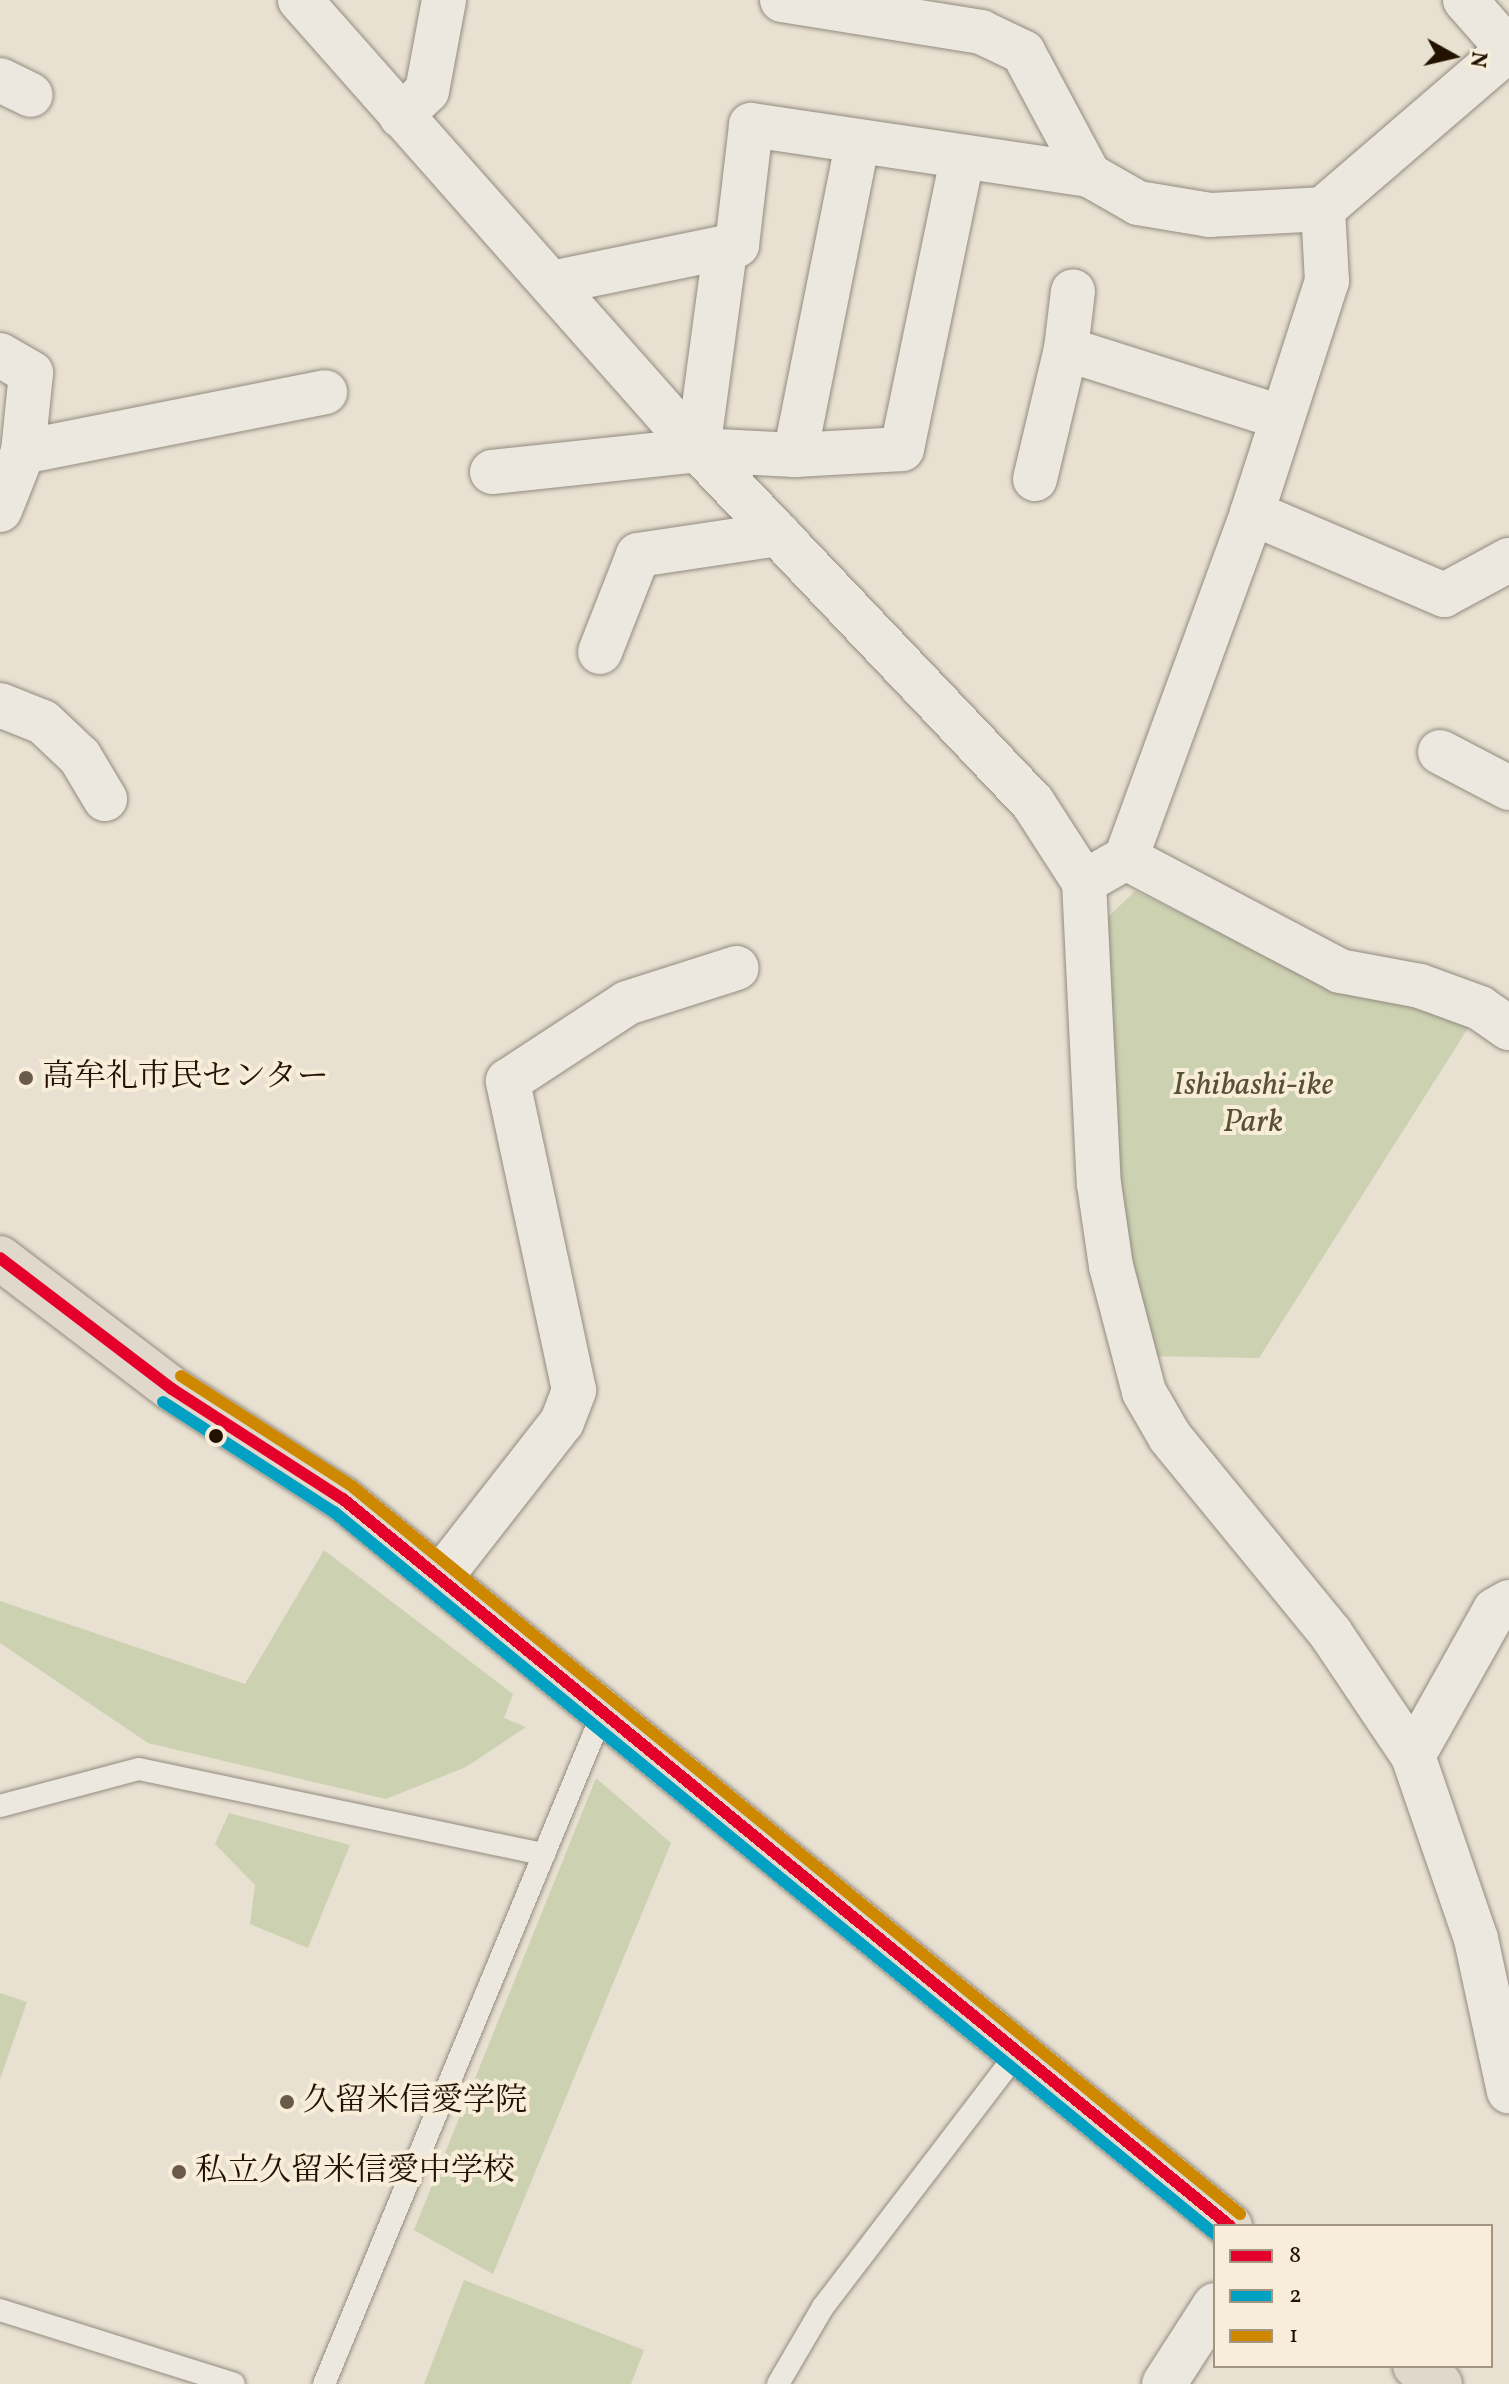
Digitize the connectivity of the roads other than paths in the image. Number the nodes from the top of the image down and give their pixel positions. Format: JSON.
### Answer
{"nodes":[{"id":1,"x":300,"y":0,"type":"edge"},
{"id":2,"x":444,"y":0,"type":"edge"},
{"id":3,"x":782,"y":0,"type":"edge"},
{"id":4,"x":1465,"y":0,"type":"edge"},
{"id":5,"x":1509,"y":50,"type":"edge"},
{"id":6,"x":401,"y":116,"type":"junction"},
{"id":7,"x":858,"y":141,"type":"junction"},
{"id":8,"x":962,"y":160,"type":"junction"},
{"id":9,"x":1089,"y":175,"type":"junction"},
{"id":10,"x":1323,"y":209,"type":"junction"},
{"id":11,"x":725,"y":249,"type":"junction"},
{"id":12,"x":556,"y":282,"type":"junction"},
{"id":13,"x":1073,"y":291,"type":"dead end"},
{"id":14,"x":1066,"y":349,"type":"junction"},
{"id":15,"x":0,"y":355,"type":"edge"},
{"id":16,"x":325,"y":392,"type":"dead end"},
{"id":17,"x":1280,"y":417,"type":"junction"},
{"id":18,"x":698,"y":450,"type":"junction"},
{"id":19,"x":23,"y":452,"type":"junction"},
{"id":20,"x":795,"y":455,"type":"junction"},
{"id":21,"x":492,"y":472,"type":"dead end"},
{"id":22,"x":1035,"y":479,"type":"dead end"},
{"id":23,"x":0,"y":510,"type":"edge"},
{"id":24,"x":1252,"y":513,"type":"junction"},
{"id":25,"x":778,"y":534,"type":"junction"},
{"id":26,"x":1509,"y":560,"type":"edge"},
{"id":27,"x":600,"y":652,"type":"dead end"},
{"id":28,"x":0,"y":705,"type":"edge"},
{"id":29,"x":1440,"y":752,"type":"dead end"},
{"id":30,"x":1509,"y":788,"type":"edge"},
{"id":31,"x":105,"y":799,"type":"dead end"},
{"id":32,"x":1126,"y":858,"type":"junction"},
{"id":33,"x":1084,"y":882,"type":"junction"},
{"id":34,"x":737,"y":968,"type":"dead end"},
{"id":35,"x":1509,"y":1028,"type":"edge"},
{"id":36,"x":0,"y":1258,"type":"edge"},
{"id":37,"x":440,"y":1578,"type":"junction"},
{"id":38,"x":1509,"y":1602,"type":"edge"},
{"id":39,"x":603,"y":1712,"type":"junction"},
{"id":40,"x":1413,"y":1756,"type":"junction"},
{"id":41,"x":0,"y":1806,"type":"edge"},
{"id":42,"x":544,"y":1854,"type":"junction"},
{"id":43,"x":1019,"y":2051,"type":"junction"},
{"id":44,"x":1509,"y":2091,"type":"edge"},
{"id":45,"x":1228,"y":2224,"type":"edge"},
{"id":46,"x":1213,"y":2308,"type":"edge"},
{"id":47,"x":0,"y":2310,"type":"edge"},
{"id":48,"x":1418,"y":2368,"type":"edge"},
{"id":49,"x":234,"y":2384,"type":"edge"},
{"id":50,"x":324,"y":2384,"type":"edge"},
{"id":51,"x":778,"y":2384,"type":"edge"},
{"id":52,"x":1164,"y":2384,"type":"edge"},
{"id":53,"x":1440,"y":2384,"type":"edge"}],
"edges":[{"from":1,"to":6,"type":"street"},
{"from":2,"to":6,"type":"street"},
{"from":3,"to":9,"type":"street"},
{"from":4,"to":5,"type":"street"},
{"from":5,"to":10,"type":"street"},
{"from":6,"to":12,"type":"street"},
{"from":7,"to":8,"type":"street"},
{"from":7,"to":11,"type":"street"},
{"from":7,"to":20,"type":"street"},
{"from":8,"to":9,"type":"street"},
{"from":8,"to":20,"type":"street"},
{"from":9,"to":10,"type":"street"},
{"from":10,"to":17,"type":"street"},
{"from":11,"to":12,"type":"street"},
{"from":11,"to":18,"type":"street"},
{"from":12,"to":18,"type":"street"},
{"from":13,"to":14,"type":"street"},
{"from":14,"to":17,"type":"street"},
{"from":14,"to":22,"type":"street"},
{"from":15,"to":19,"type":"street"},
{"from":16,"to":19,"type":"street"},
{"from":17,"to":24,"type":"street"},
{"from":18,"to":20,"type":"street"},
{"from":18,"to":21,"type":"street"},
{"from":18,"to":25,"type":"street"},
{"from":19,"to":23,"type":"street"},
{"from":24,"to":26,"type":"street"},
{"from":24,"to":32,"type":"street"},
{"from":25,"to":27,"type":"street"},
{"from":25,"to":33,"type":"street"},
{"from":28,"to":31,"type":"street"},
{"from":29,"to":30,"type":"street"},
{"from":32,"to":33,"type":"street"},
{"from":32,"to":35,"type":"street"},
{"from":33,"to":40,"type":"street"},
{"from":34,"to":37,"type":"street"},
{"from":36,"to":37,"type":"main road"},
{"from":37,"to":39,"type":"main road"},
{"from":38,"to":40,"type":"street"},
{"from":39,"to":42,"type":"lane"},
{"from":39,"to":43,"type":"main road"},
{"from":40,"to":44,"type":"street"},
{"from":41,"to":42,"type":"lane"},
{"from":42,"to":50,"type":"lane"},
{"from":43,"to":45,"type":"main road"},
{"from":43,"to":51,"type":"lane"},
{"from":46,"to":52,"type":"street"},
{"from":47,"to":49,"type":"lane"},
{"from":48,"to":53,"type":"main road"}]}
